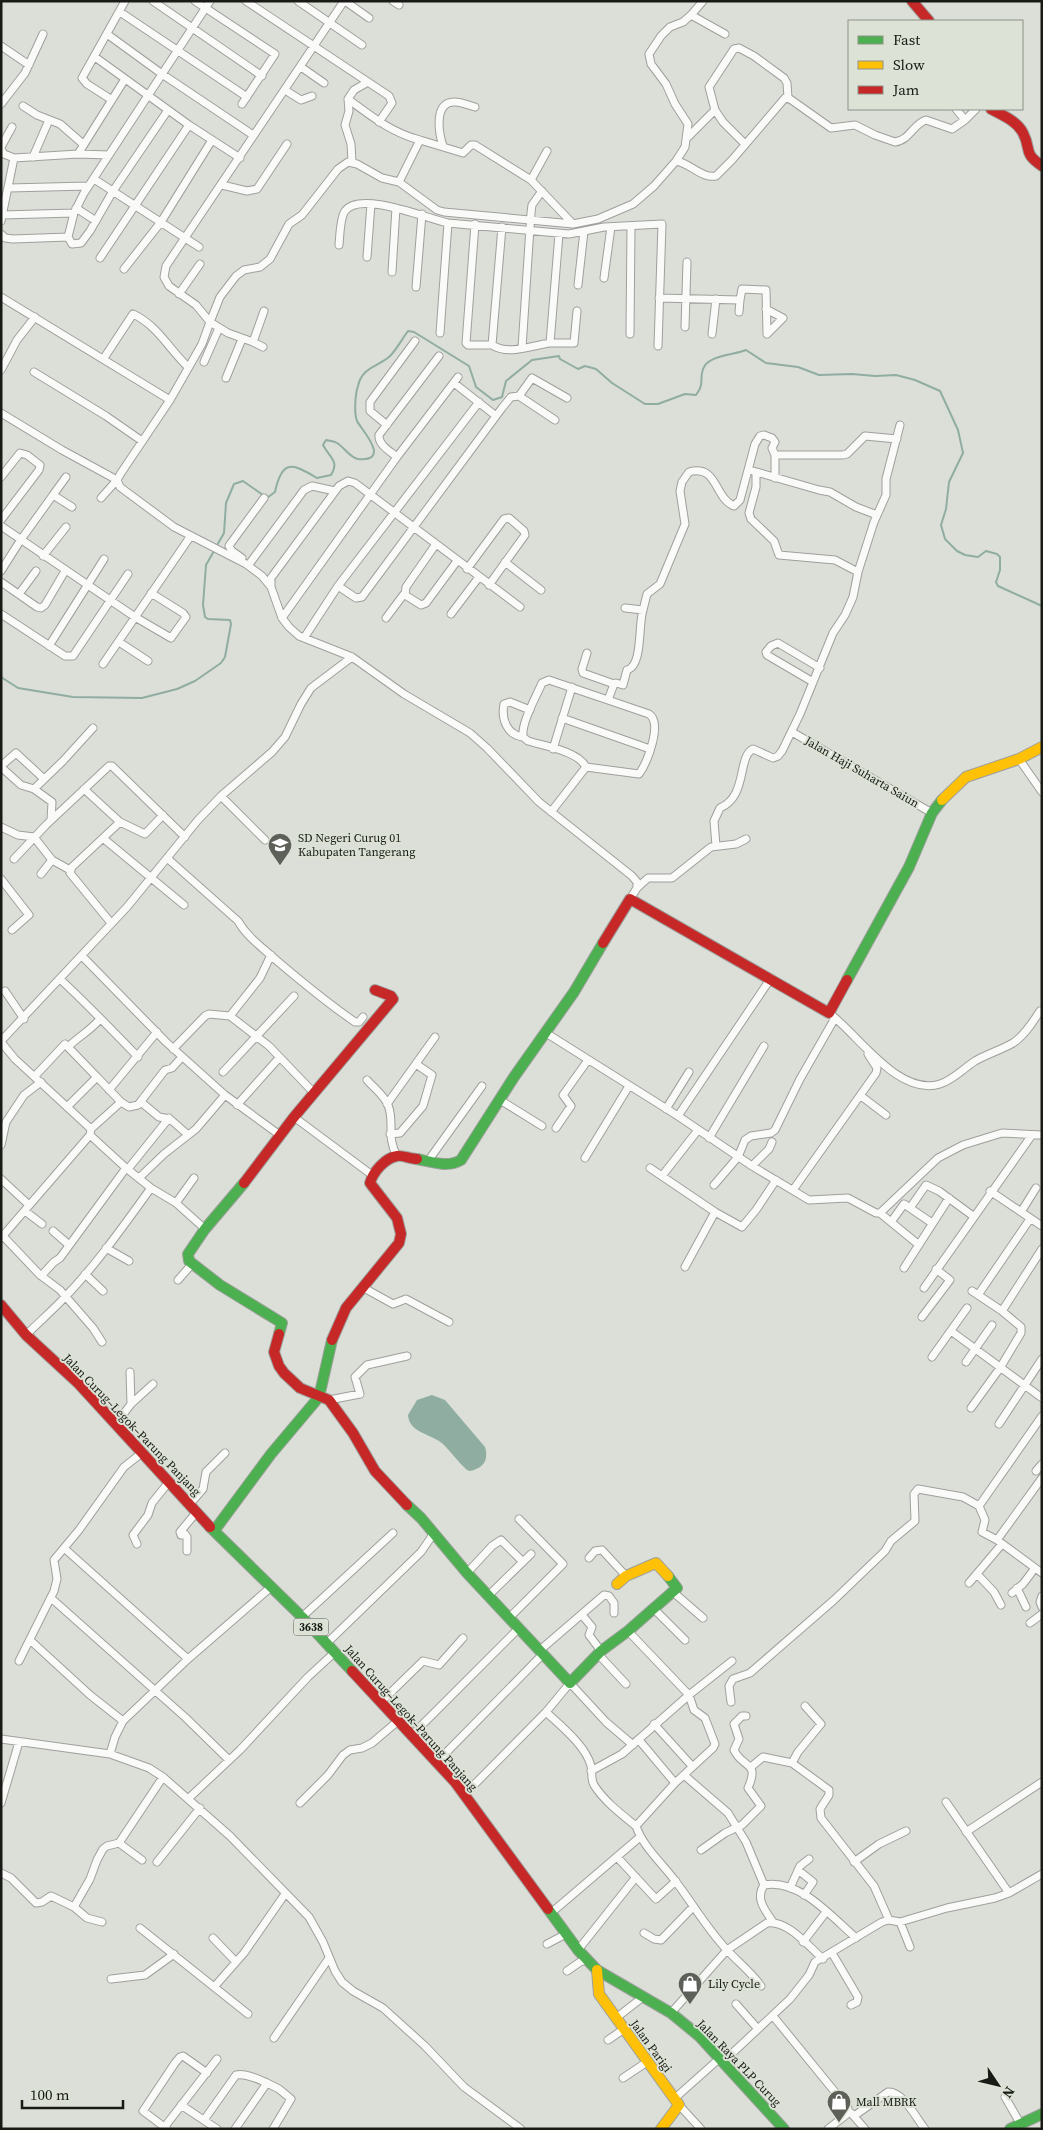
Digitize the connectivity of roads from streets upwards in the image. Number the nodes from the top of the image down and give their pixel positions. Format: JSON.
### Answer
{"nodes":[{"id":1,"x":125,"y":1,"type":"edge"},
{"id":2,"x":153,"y":1,"type":"edge"},
{"id":3,"x":195,"y":1,"type":"edge"},
{"id":4,"x":210,"y":1,"type":"edge"},
{"id":5,"x":246,"y":1,"type":"edge"},
{"id":6,"x":298,"y":1,"type":"edge"},
{"id":7,"x":345,"y":1,"type":"edge"},
{"id":8,"x":703,"y":1,"type":"edge"},
{"id":9,"x":912,"y":1,"type":"edge"},
{"id":10,"x":206,"y":8,"type":"junction"},
{"id":11,"x":120,"y":12,"type":"junction"},
{"id":12,"x":691,"y":15,"type":"junction"},
{"id":13,"x":369,"y":18,"type":"dead end"},
{"id":14,"x":928,"y":20,"type":"edge"},
{"id":15,"x":330,"y":23,"type":"junction"},
{"id":16,"x":192,"y":28,"type":"junction"},
{"id":17,"x":42,"y":34,"type":"dead end"},
{"id":18,"x":107,"y":34,"type":"junction"},
{"id":19,"x":725,"y":34,"type":"dead end"},
{"id":20,"x":362,"y":45,"type":"dead end"},
{"id":21,"x":1,"y":46,"type":"edge"},
{"id":22,"x":314,"y":46,"type":"junction"},
{"id":23,"x":178,"y":50,"type":"junction"},
{"id":24,"x":95,"y":57,"type":"junction"},
{"id":25,"x":29,"y":65,"type":"junction"},
{"id":26,"x":300,"y":67,"type":"junction"},
{"id":27,"x":162,"y":74,"type":"junction"},
{"id":28,"x":262,"y":76,"type":"junction"},
{"id":29,"x":125,"y":80,"type":"junction"},
{"id":30,"x":368,"y":82,"type":"junction"},
{"id":31,"x":324,"y":83,"type":"dead end"},
{"id":32,"x":285,"y":90,"type":"junction"},
{"id":33,"x":148,"y":95,"type":"junction"},
{"id":34,"x":312,"y":96,"type":"dead end"},
{"id":35,"x":247,"y":97,"type":"junction"},
{"id":36,"x":788,"y":98,"type":"junction"},
{"id":37,"x":348,"y":99,"type":"junction"},
{"id":38,"x":112,"y":100,"type":"junction"},
{"id":39,"x":1,"y":104,"type":"edge"},
{"id":40,"x":242,"y":104,"type":"dead end"},
{"id":41,"x":24,"y":106,"type":"dead end"},
{"id":42,"x":475,"y":107,"type":"dead end"},
{"id":43,"x":168,"y":110,"type":"junction"},
{"id":44,"x":715,"y":110,"type":"junction"},
{"id":45,"x":957,"y":110,"type":"edge"},
{"id":46,"x":975,"y":110,"type":"edge"},
{"id":47,"x":993,"y":110,"type":"edge"},
{"id":48,"x":49,"y":120,"type":"junction"},
{"id":49,"x":965,"y":120,"type":"junction"},
{"id":50,"x":379,"y":122,"type":"junction"},
{"id":51,"x":189,"y":125,"type":"junction"},
{"id":52,"x":12,"y":127,"type":"dead end"},
{"id":53,"x":254,"y":135,"type":"junction"},
{"id":54,"x":687,"y":138,"type":"junction"},
{"id":55,"x":212,"y":140,"type":"junction"},
{"id":56,"x":420,"y":140,"type":"junction"},
{"id":57,"x":84,"y":144,"type":"junction"},
{"id":58,"x":287,"y":144,"type":"dead end"},
{"id":59,"x":746,"y":144,"type":"junction"},
{"id":60,"x":443,"y":146,"type":"junction"},
{"id":61,"x":1,"y":150,"type":"edge"},
{"id":62,"x":546,"y":151,"type":"dead end"},
{"id":63,"x":78,"y":154,"type":"junction"},
{"id":64,"x":109,"y":155,"type":"junction"},
{"id":65,"x":33,"y":156,"type":"junction"},
{"id":66,"x":14,"y":158,"type":"junction"},
{"id":67,"x":240,"y":158,"type":"junction"},
{"id":68,"x":676,"y":161,"type":"junction"},
{"id":69,"x":352,"y":162,"type":"junction"},
{"id":70,"x":1042,"y":166,"type":"edge"},
{"id":71,"x":94,"y":179,"type":"junction"},
{"id":72,"x":530,"y":180,"type":"junction"},
{"id":73,"x":399,"y":182,"type":"junction"},
{"id":74,"x":222,"y":185,"type":"junction"},
{"id":75,"x":88,"y":186,"type":"junction"},
{"id":76,"x":9,"y":188,"type":"junction"},
{"id":77,"x":113,"y":191,"type":"junction"},
{"id":78,"x":542,"y":192,"type":"junction"},
{"id":79,"x":371,"y":204,"type":"junction"},
{"id":80,"x":135,"y":205,"type":"junction"},
{"id":81,"x":396,"y":208,"type":"junction"},
{"id":82,"x":75,"y":210,"type":"junction"},
{"id":83,"x":422,"y":214,"type":"junction"},
{"id":84,"x":2,"y":218,"type":"edge"},
{"id":85,"x":531,"y":220,"type":"junction"},
{"id":86,"x":96,"y":221,"type":"junction"},
{"id":87,"x":161,"y":222,"type":"junction"},
{"id":88,"x":448,"y":223,"type":"junction"},
{"id":89,"x":475,"y":224,"type":"junction"},
{"id":90,"x":573,"y":224,"type":"junction"},
{"id":91,"x":631,"y":226,"type":"junction"},
{"id":92,"x":502,"y":227,"type":"junction"},
{"id":93,"x":610,"y":227,"type":"junction"},
{"id":94,"x":530,"y":231,"type":"junction"},
{"id":95,"x":584,"y":231,"type":"junction"},
{"id":96,"x":1,"y":234,"type":"edge"},
{"id":97,"x":559,"y":234,"type":"junction"},
{"id":98,"x":68,"y":237,"type":"junction"},
{"id":99,"x":186,"y":239,"type":"junction"},
{"id":100,"x":339,"y":245,"type":"dead end"},
{"id":101,"x":200,"y":247,"type":"dead end"},
{"id":102,"x":367,"y":257,"type":"dead end"},
{"id":103,"x":100,"y":258,"type":"dead end"},
{"id":104,"x":687,"y":262,"type":"dead end"},
{"id":105,"x":200,"y":264,"type":"dead end"},
{"id":106,"x":124,"y":269,"type":"dead end"},
{"id":107,"x":392,"y":272,"type":"dead end"},
{"id":108,"x":604,"y":278,"type":"dead end"},
{"id":109,"x":578,"y":285,"type":"dead end"},
{"id":110,"x":416,"y":287,"type":"dead end"},
{"id":111,"x":179,"y":294,"type":"junction"},
{"id":112,"x":1,"y":297,"type":"edge"},
{"id":113,"x":659,"y":298,"type":"junction"},
{"id":114,"x":686,"y":298,"type":"junction"},
{"id":115,"x":716,"y":299,"type":"junction"},
{"id":116,"x":740,"y":300,"type":"junction"},
{"id":117,"x":766,"y":309,"type":"dead end"},
{"id":118,"x":264,"y":311,"type":"dead end"},
{"id":119,"x":577,"y":312,"type":"dead end"},
{"id":120,"x":739,"y":312,"type":"dead end"},
{"id":121,"x":35,"y":317,"type":"junction"},
{"id":122,"x":210,"y":322,"type":"junction"},
{"id":123,"x":685,"y":327,"type":"dead end"},
{"id":124,"x":219,"y":328,"type":"junction"},
{"id":125,"x":440,"y":333,"type":"dead end"},
{"id":126,"x":630,"y":334,"type":"dead end"},
{"id":127,"x":712,"y":334,"type":"dead end"},
{"id":128,"x":242,"y":339,"type":"junction"},
{"id":129,"x":415,"y":341,"type":"dead end"},
{"id":130,"x":253,"y":342,"type":"junction"},
{"id":131,"x":550,"y":343,"type":"junction"},
{"id":132,"x":492,"y":346,"type":"junction"},
{"id":133,"x":658,"y":346,"type":"dead end"},
{"id":134,"x":263,"y":347,"type":"dead end"},
{"id":135,"x":522,"y":348,"type":"junction"},
{"id":136,"x":438,"y":356,"type":"dead end"},
{"id":137,"x":104,"y":358,"type":"junction"},
{"id":138,"x":204,"y":362,"type":"dead end"},
{"id":139,"x":188,"y":368,"type":"junction"},
{"id":140,"x":1,"y":370,"type":"edge"},
{"id":141,"x":34,"y":372,"type":"dead end"},
{"id":142,"x":226,"y":378,"type":"dead end"},
{"id":143,"x":519,"y":396,"type":"junction"},
{"id":144,"x":567,"y":398,"type":"dead end"},
{"id":145,"x":170,"y":400,"type":"junction"},
{"id":146,"x":479,"y":402,"type":"junction"},
{"id":147,"x":1,"y":413,"type":"edge"},
{"id":148,"x":496,"y":416,"type":"junction"},
{"id":149,"x":555,"y":420,"type":"dead end"},
{"id":150,"x":387,"y":425,"type":"junction"},
{"id":151,"x":900,"y":425,"type":"dead end"},
{"id":152,"x":897,"y":439,"type":"junction"},
{"id":153,"x":142,"y":441,"type":"junction"},
{"id":154,"x":775,"y":454,"type":"junction"},
{"id":155,"x":397,"y":456,"type":"junction"},
{"id":156,"x":748,"y":470,"type":"junction"},
{"id":157,"x":756,"y":472,"type":"junction"},
{"id":158,"x":1,"y":477,"type":"edge"},
{"id":159,"x":66,"y":477,"type":"dead end"},
{"id":160,"x":774,"y":478,"type":"junction"},
{"id":161,"x":117,"y":480,"type":"junction"},
{"id":162,"x":335,"y":491,"type":"junction"},
{"id":163,"x":54,"y":495,"type":"junction"},
{"id":164,"x":371,"y":496,"type":"junction"},
{"id":165,"x":100,"y":498,"type":"dead end"},
{"id":166,"x":264,"y":498,"type":"dead end"},
{"id":167,"x":72,"y":507,"type":"dead end"},
{"id":168,"x":394,"y":514,"type":"junction"},
{"id":169,"x":877,"y":515,"type":"junction"},
{"id":170,"x":1,"y":520,"type":"edge"},
{"id":171,"x":1,"y":526,"type":"edge"},
{"id":172,"x":66,"y":527,"type":"dead end"},
{"id":173,"x":414,"y":529,"type":"junction"},
{"id":174,"x":190,"y":537,"type":"junction"},
{"id":175,"x":20,"y":541,"type":"junction"},
{"id":176,"x":436,"y":544,"type":"junction"},
{"id":177,"x":43,"y":556,"type":"junction"},
{"id":178,"x":104,"y":560,"type":"dead end"},
{"id":179,"x":457,"y":561,"type":"junction"},
{"id":180,"x":505,"y":562,"type":"junction"},
{"id":181,"x":250,"y":563,"type":"junction"},
{"id":182,"x":467,"y":569,"type":"junction"},
{"id":183,"x":36,"y":571,"type":"dead end"},
{"id":184,"x":65,"y":571,"type":"junction"},
{"id":185,"x":1,"y":572,"type":"edge"},
{"id":186,"x":858,"y":572,"type":"junction"},
{"id":187,"x":128,"y":574,"type":"dead end"},
{"id":188,"x":479,"y":577,"type":"junction"},
{"id":189,"x":272,"y":578,"type":"junction"},
{"id":190,"x":1,"y":582,"type":"edge"},
{"id":191,"x":88,"y":585,"type":"junction"},
{"id":192,"x":489,"y":585,"type":"junction"},
{"id":193,"x":338,"y":586,"type":"junction"},
{"id":194,"x":271,"y":587,"type":"junction"},
{"id":195,"x":541,"y":590,"type":"dead end"},
{"id":196,"x":151,"y":593,"type":"junction"},
{"id":197,"x":19,"y":594,"type":"junction"},
{"id":198,"x":404,"y":594,"type":"junction"},
{"id":199,"x":110,"y":600,"type":"junction"},
{"id":200,"x":520,"y":607,"type":"dead end"},
{"id":201,"x":625,"y":608,"type":"dead end"},
{"id":202,"x":643,"y":610,"type":"junction"},
{"id":203,"x":1,"y":614,"type":"edge"},
{"id":204,"x":451,"y":614,"type":"dead end"},
{"id":205,"x":135,"y":617,"type":"junction"},
{"id":206,"x":282,"y":618,"type":"junction"},
{"id":207,"x":386,"y":618,"type":"dead end"},
{"id":208,"x":304,"y":638,"type":"junction"},
{"id":209,"x":118,"y":642,"type":"junction"},
{"id":210,"x":49,"y":646,"type":"junction"},
{"id":211,"x":587,"y":653,"type":"dead end"},
{"id":212,"x":352,"y":657,"type":"junction"},
{"id":213,"x":148,"y":660,"type":"dead end"},
{"id":214,"x":103,"y":664,"type":"dead end"},
{"id":215,"x":820,"y":668,"type":"junction"},
{"id":216,"x":813,"y":682,"type":"junction"},
{"id":217,"x":614,"y":684,"type":"junction"},
{"id":218,"x":572,"y":687,"type":"junction"},
{"id":219,"x":608,"y":700,"type":"junction"},
{"id":220,"x":530,"y":710,"type":"junction"},
{"id":221,"x":562,"y":718,"type":"junction"},
{"id":222,"x":93,"y":728,"type":"dead end"},
{"id":223,"x":792,"y":732,"type":"junction"},
{"id":224,"x":523,"y":737,"type":"junction"},
{"id":225,"x":1042,"y":747,"type":"edge"},
{"id":226,"x":553,"y":749,"type":"junction"},
{"id":227,"x":650,"y":749,"type":"junction"},
{"id":228,"x":1019,"y":759,"type":"junction"},
{"id":229,"x":1,"y":767,"type":"edge"},
{"id":230,"x":586,"y":767,"type":"junction"},
{"id":231,"x":43,"y":778,"type":"junction"},
{"id":232,"x":34,"y":788,"type":"junction"},
{"id":233,"x":84,"y":789,"type":"junction"},
{"id":234,"x":1042,"y":792,"type":"edge"},
{"id":235,"x":221,"y":796,"type":"junction"},
{"id":236,"x":551,"y":812,"type":"junction"},
{"id":237,"x":932,"y":813,"type":"junction"},
{"id":238,"x":163,"y":815,"type":"junction"},
{"id":239,"x":51,"y":820,"type":"junction"},
{"id":240,"x":120,"y":822,"type":"junction"},
{"id":241,"x":1,"y":827,"type":"edge"},
{"id":242,"x":34,"y":837,"type":"junction"},
{"id":243,"x":185,"y":837,"type":"junction"},
{"id":244,"x":104,"y":839,"type":"junction"},
{"id":245,"x":746,"y":839,"type":"dead end"},
{"id":246,"x":265,"y":840,"type":"dead end"},
{"id":247,"x":716,"y":846,"type":"junction"},
{"id":248,"x":167,"y":858,"type":"junction"},
{"id":249,"x":14,"y":859,"type":"dead end"},
{"id":250,"x":52,"y":860,"type":"junction"},
{"id":251,"x":70,"y":870,"type":"junction"},
{"id":252,"x":41,"y":874,"type":"dead end"},
{"id":253,"x":151,"y":877,"type":"junction"},
{"id":254,"x":1,"y":878,"type":"edge"},
{"id":255,"x":638,"y":888,"type":"junction"},
{"id":256,"x":630,"y":899,"type":"junction"},
{"id":257,"x":184,"y":905,"type":"dead end"},
{"id":258,"x":111,"y":923,"type":"junction"},
{"id":259,"x":12,"y":930,"type":"dead end"},
{"id":260,"x":271,"y":955,"type":"junction"},
{"id":261,"x":82,"y":956,"type":"junction"},
{"id":262,"x":771,"y":978,"type":"junction"},
{"id":263,"x":60,"y":979,"type":"junction"},
{"id":264,"x":375,"y":990,"type":"dead end"},
{"id":265,"x":5,"y":991,"type":"dead end"},
{"id":266,"x":294,"y":996,"type":"dead end"},
{"id":267,"x":1040,"y":1011,"type":"dead end"},
{"id":268,"x":832,"y":1015,"type":"junction"},
{"id":269,"x":230,"y":1016,"type":"junction"},
{"id":270,"x":363,"y":1017,"type":"dead end"},
{"id":271,"x":24,"y":1018,"type":"junction"},
{"id":272,"x":100,"y":1019,"type":"junction"},
{"id":273,"x":157,"y":1032,"type":"junction"},
{"id":274,"x":546,"y":1033,"type":"junction"},
{"id":275,"x":257,"y":1037,"type":"junction"},
{"id":276,"x":435,"y":1037,"type":"dead end"},
{"id":277,"x":1,"y":1041,"type":"edge"},
{"id":278,"x":764,"y":1046,"type":"dead end"},
{"id":279,"x":68,"y":1047,"type":"junction"},
{"id":280,"x":173,"y":1049,"type":"junction"},
{"id":281,"x":866,"y":1049,"type":"junction"},
{"id":282,"x":138,"y":1056,"type":"junction"},
{"id":283,"x":182,"y":1057,"type":"junction"},
{"id":284,"x":279,"y":1058,"type":"junction"},
{"id":285,"x":588,"y":1060,"type":"junction"},
{"id":286,"x":416,"y":1064,"type":"junction"},
{"id":287,"x":223,"y":1072,"type":"dead end"},
{"id":288,"x":689,"y":1072,"type":"dead end"},
{"id":289,"x":96,"y":1078,"type":"junction"},
{"id":290,"x":38,"y":1079,"type":"junction"},
{"id":291,"x":367,"y":1080,"type":"dead end"},
{"id":292,"x":482,"y":1086,"type":"dead end"},
{"id":293,"x":629,"y":1086,"type":"junction"},
{"id":294,"x":109,"y":1090,"type":"junction"},
{"id":295,"x":314,"y":1093,"type":"junction"},
{"id":296,"x":225,"y":1095,"type":"junction"},
{"id":297,"x":861,"y":1096,"type":"junction"},
{"id":298,"x":500,"y":1100,"type":"junction"},
{"id":299,"x":121,"y":1102,"type":"junction"},
{"id":300,"x":141,"y":1102,"type":"junction"},
{"id":301,"x":387,"y":1104,"type":"junction"},
{"id":302,"x":238,"y":1105,"type":"junction"},
{"id":303,"x":68,"y":1106,"type":"junction"},
{"id":304,"x":666,"y":1109,"type":"junction"},
{"id":305,"x":886,"y":1115,"type":"dead end"},
{"id":306,"x":678,"y":1116,"type":"junction"},
{"id":307,"x":294,"y":1117,"type":"junction"},
{"id":308,"x":169,"y":1118,"type":"junction"},
{"id":309,"x":3,"y":1122,"type":"edge"},
{"id":310,"x":542,"y":1126,"type":"dead end"},
{"id":311,"x":556,"y":1128,"type":"dead end"},
{"id":312,"x":698,"y":1130,"type":"junction"},
{"id":313,"x":90,"y":1132,"type":"junction"},
{"id":314,"x":187,"y":1134,"type":"junction"},
{"id":315,"x":390,"y":1134,"type":"junction"},
{"id":316,"x":1032,"y":1135,"type":"junction"},
{"id":317,"x":1042,"y":1135,"type":"edge"},
{"id":318,"x":281,"y":1136,"type":"junction"},
{"id":319,"x":709,"y":1138,"type":"junction"},
{"id":320,"x":772,"y":1142,"type":"dead end"},
{"id":321,"x":1,"y":1145,"type":"edge"},
{"id":322,"x":396,"y":1156,"type":"junction"},
{"id":323,"x":738,"y":1157,"type":"junction"},
{"id":324,"x":585,"y":1158,"type":"dead end"},
{"id":325,"x":428,"y":1161,"type":"junction"},
{"id":326,"x":752,"y":1166,"type":"junction"},
{"id":327,"x":650,"y":1168,"type":"dead end"},
{"id":328,"x":127,"y":1169,"type":"junction"},
{"id":329,"x":372,"y":1175,"type":"junction"},
{"id":330,"x":662,"y":1176,"type":"junction"},
{"id":331,"x":139,"y":1178,"type":"junction"},
{"id":332,"x":194,"y":1178,"type":"dead end"},
{"id":333,"x":1,"y":1179,"type":"edge"},
{"id":334,"x":776,"y":1180,"type":"junction"},
{"id":335,"x":714,"y":1185,"type":"dead end"},
{"id":336,"x":151,"y":1188,"type":"junction"},
{"id":337,"x":1036,"y":1188,"type":"dead end"},
{"id":338,"x":793,"y":1190,"type":"junction"},
{"id":339,"x":990,"y":1192,"type":"junction"},
{"id":340,"x":949,"y":1198,"type":"junction"},
{"id":341,"x":176,"y":1203,"type":"junction"},
{"id":342,"x":27,"y":1208,"type":"junction"},
{"id":343,"x":910,"y":1208,"type":"junction"},
{"id":344,"x":715,"y":1212,"type":"junction"},
{"id":345,"x":1021,"y":1212,"type":"junction"},
{"id":346,"x":880,"y":1213,"type":"junction"},
{"id":347,"x":973,"y":1216,"type":"junction"},
{"id":348,"x":1030,"y":1219,"type":"junction"},
{"id":349,"x":891,"y":1222,"type":"junction"},
{"id":350,"x":932,"y":1223,"type":"junction"},
{"id":351,"x":42,"y":1224,"type":"dead end"},
{"id":352,"x":1042,"y":1226,"type":"edge"},
{"id":353,"x":205,"y":1229,"type":"junction"},
{"id":354,"x":53,"y":1231,"type":"dead end"},
{"id":355,"x":2,"y":1237,"type":"edge"},
{"id":356,"x":69,"y":1245,"type":"junction"},
{"id":357,"x":919,"y":1245,"type":"junction"},
{"id":358,"x":106,"y":1248,"type":"junction"},
{"id":359,"x":1042,"y":1249,"type":"edge"},
{"id":360,"x":128,"y":1261,"type":"dead end"},
{"id":361,"x":192,"y":1264,"type":"junction"},
{"id":362,"x":685,"y":1267,"type":"dead end"},
{"id":363,"x":904,"y":1268,"type":"dead end"},
{"id":364,"x":936,"y":1269,"type":"junction"},
{"id":365,"x":85,"y":1274,"type":"junction"},
{"id":366,"x":41,"y":1276,"type":"junction"},
{"id":367,"x":178,"y":1280,"type":"dead end"},
{"id":368,"x":364,"y":1288,"type":"junction"},
{"id":369,"x":924,"y":1288,"type":"dead end"},
{"id":370,"x":103,"y":1291,"type":"dead end"},
{"id":371,"x":65,"y":1297,"type":"junction"},
{"id":372,"x":1,"y":1305,"type":"edge"},
{"id":373,"x":967,"y":1308,"type":"dead end"},
{"id":374,"x":1002,"y":1311,"type":"junction"},
{"id":375,"x":922,"y":1317,"type":"dead end"},
{"id":376,"x":449,"y":1322,"type":"dead end"},
{"id":377,"x":992,"y":1325,"type":"dead end"},
{"id":378,"x":951,"y":1331,"type":"junction"},
{"id":379,"x":26,"y":1335,"type":"junction"},
{"id":380,"x":102,"y":1342,"type":"dead end"},
{"id":381,"x":976,"y":1349,"type":"junction"},
{"id":382,"x":407,"y":1356,"type":"dead end"},
{"id":383,"x":932,"y":1357,"type":"dead end"},
{"id":384,"x":1042,"y":1359,"type":"edge"},
{"id":385,"x":966,"y":1362,"type":"dead end"},
{"id":386,"x":1000,"y":1368,"type":"junction"},
{"id":387,"x":130,"y":1372,"type":"dead end"},
{"id":388,"x":153,"y":1384,"type":"dead end"},
{"id":389,"x":1023,"y":1386,"type":"junction"},
{"id":390,"x":324,"y":1398,"type":"junction"},
{"id":391,"x":1042,"y":1398,"type":"edge"},
{"id":392,"x":131,"y":1404,"type":"junction"},
{"id":393,"x":971,"y":1408,"type":"dead end"},
{"id":394,"x":1042,"y":1416,"type":"edge"},
{"id":395,"x":115,"y":1424,"type":"junction"},
{"id":396,"x":999,"y":1424,"type":"dead end"},
{"id":397,"x":143,"y":1452,"type":"junction"},
{"id":398,"x":225,"y":1453,"type":"dead end"},
{"id":399,"x":1042,"y":1464,"type":"edge"},
{"id":400,"x":1036,"y":1471,"type":"dead end"},
{"id":401,"x":1042,"y":1478,"type":"edge"},
{"id":402,"x":172,"y":1484,"type":"junction"},
{"id":403,"x":190,"y":1504,"type":"junction"},
{"id":404,"x":979,"y":1506,"type":"junction"},
{"id":405,"x":199,"y":1514,"type":"junction"},
{"id":406,"x":519,"y":1519,"type":"dead end"},
{"id":407,"x":214,"y":1531,"type":"junction"},
{"id":408,"x":393,"y":1533,"type":"dead end"},
{"id":409,"x":434,"y":1533,"type":"junction"},
{"id":410,"x":1000,"y":1542,"type":"junction"},
{"id":411,"x":137,"y":1544,"type":"dead end"},
{"id":412,"x":64,"y":1548,"type":"junction"},
{"id":413,"x":187,"y":1551,"type":"dead end"},
{"id":414,"x":531,"y":1554,"type":"dead end"},
{"id":415,"x":589,"y":1558,"type":"dead end"},
{"id":416,"x":523,"y":1562,"type":"junction"},
{"id":417,"x":1035,"y":1568,"type":"junction"},
{"id":418,"x":467,"y":1573,"type":"junction"},
{"id":419,"x":1042,"y":1573,"type":"edge"},
{"id":420,"x":978,"y":1574,"type":"junction"},
{"id":421,"x":626,"y":1576,"type":"junction"},
{"id":422,"x":969,"y":1583,"type":"dead end"},
{"id":423,"x":617,"y":1584,"type":"dead end"},
{"id":424,"x":271,"y":1587,"type":"junction"},
{"id":425,"x":673,"y":1592,"type":"junction"},
{"id":426,"x":488,"y":1596,"type":"junction"},
{"id":427,"x":1042,"y":1596,"type":"edge"},
{"id":428,"x":51,"y":1598,"type":"junction"},
{"id":429,"x":1001,"y":1605,"type":"dead end"},
{"id":430,"x":1026,"y":1607,"type":"dead end"},
{"id":431,"x":1042,"y":1607,"type":"edge"},
{"id":432,"x":654,"y":1609,"type":"junction"},
{"id":433,"x":614,"y":1613,"type":"dead end"},
{"id":434,"x":1042,"y":1614,"type":"edge"},
{"id":435,"x":582,"y":1615,"type":"junction"},
{"id":436,"x":302,"y":1617,"type":"junction"},
{"id":437,"x":509,"y":1618,"type":"junction"},
{"id":438,"x":703,"y":1618,"type":"dead end"},
{"id":439,"x":1030,"y":1623,"type":"dead end"},
{"id":440,"x":518,"y":1628,"type":"junction"},
{"id":441,"x":628,"y":1631,"type":"junction"},
{"id":442,"x":464,"y":1638,"type":"dead end"},
{"id":443,"x":30,"y":1640,"type":"junction"},
{"id":444,"x":685,"y":1640,"type":"dead end"},
{"id":445,"x":326,"y":1644,"type":"junction"},
{"id":446,"x":334,"y":1653,"type":"junction"},
{"id":447,"x":541,"y":1653,"type":"junction"},
{"id":448,"x":599,"y":1653,"type":"junction"},
{"id":449,"x":188,"y":1659,"type":"junction"},
{"id":450,"x":18,"y":1661,"type":"dead end"},
{"id":451,"x":732,"y":1661,"type":"dead end"},
{"id":452,"x":570,"y":1683,"type":"junction"},
{"id":453,"x":626,"y":1684,"type":"dead end"},
{"id":454,"x":154,"y":1691,"type":"junction"},
{"id":455,"x":689,"y":1694,"type":"junction"},
{"id":456,"x":381,"y":1702,"type":"junction"},
{"id":457,"x":732,"y":1702,"type":"dead end"},
{"id":458,"x":806,"y":1706,"type":"dead end"},
{"id":459,"x":546,"y":1712,"type":"junction"},
{"id":460,"x":746,"y":1716,"type":"dead end"},
{"id":461,"x":123,"y":1721,"type":"junction"},
{"id":462,"x":398,"y":1721,"type":"junction"},
{"id":463,"x":654,"y":1724,"type":"junction"},
{"id":464,"x":412,"y":1735,"type":"junction"},
{"id":465,"x":1,"y":1739,"type":"edge"},
{"id":466,"x":19,"y":1742,"type":"junction"},
{"id":467,"x":636,"y":1742,"type":"junction"},
{"id":468,"x":110,"y":1754,"type":"junction"},
{"id":469,"x":229,"y":1760,"type":"junction"},
{"id":470,"x":437,"y":1762,"type":"junction"},
{"id":471,"x":792,"y":1763,"type":"junction"},
{"id":472,"x":692,"y":1766,"type":"junction"},
{"id":473,"x":751,"y":1767,"type":"junction"},
{"id":474,"x":591,"y":1771,"type":"junction"},
{"id":475,"x":684,"y":1775,"type":"junction"},
{"id":476,"x":164,"y":1777,"type":"junction"},
{"id":477,"x":1042,"y":1782,"type":"edge"},
{"id":478,"x":674,"y":1783,"type":"junction"},
{"id":479,"x":465,"y":1794,"type":"junction"},
{"id":480,"x":190,"y":1798,"type":"junction"},
{"id":481,"x":946,"y":1802,"type":"dead end"},
{"id":482,"x":1,"y":1803,"type":"edge"},
{"id":483,"x":300,"y":1803,"type":"dead end"},
{"id":484,"x":200,"y":1808,"type":"junction"},
{"id":485,"x":636,"y":1826,"type":"junction"},
{"id":486,"x":738,"y":1827,"type":"junction"},
{"id":487,"x":906,"y":1831,"type":"dead end"},
{"id":488,"x":966,"y":1832,"type":"junction"},
{"id":489,"x":640,"y":1837,"type":"junction"},
{"id":490,"x":119,"y":1844,"type":"junction"},
{"id":491,"x":701,"y":1850,"type":"dead end"},
{"id":492,"x":617,"y":1857,"type":"junction"},
{"id":493,"x":810,"y":1859,"type":"dead end"},
{"id":494,"x":142,"y":1860,"type":"dead end"},
{"id":495,"x":157,"y":1862,"type":"dead end"},
{"id":496,"x":854,"y":1862,"type":"junction"},
{"id":497,"x":798,"y":1870,"type":"junction"},
{"id":498,"x":1,"y":1873,"type":"edge"},
{"id":499,"x":1042,"y":1874,"type":"edge"},
{"id":500,"x":636,"y":1877,"type":"junction"},
{"id":501,"x":676,"y":1881,"type":"junction"},
{"id":502,"x":764,"y":1885,"type":"junction"},
{"id":503,"x":790,"y":1888,"type":"junction"},
{"id":504,"x":1009,"y":1893,"type":"junction"},
{"id":505,"x":285,"y":1894,"type":"junction"},
{"id":506,"x":804,"y":1895,"type":"junction"},
{"id":507,"x":74,"y":1907,"type":"junction"},
{"id":508,"x":693,"y":1907,"type":"junction"},
{"id":509,"x":826,"y":1912,"type":"junction"},
{"id":510,"x":551,"y":1914,"type":"junction"},
{"id":511,"x":889,"y":1920,"type":"junction"},
{"id":512,"x":102,"y":1922,"type":"dead end"},
{"id":513,"x":773,"y":1922,"type":"junction"},
{"id":514,"x":900,"y":1922,"type":"junction"},
{"id":515,"x":140,"y":1928,"type":"dead end"},
{"id":516,"x":644,"y":1933,"type":"dead end"},
{"id":517,"x":566,"y":1934,"type":"junction"},
{"id":518,"x":213,"y":1938,"type":"dead end"},
{"id":519,"x":856,"y":1938,"type":"junction"},
{"id":520,"x":803,"y":1942,"type":"junction"},
{"id":521,"x":547,"y":1944,"type":"dead end"},
{"id":522,"x":910,"y":1947,"type":"dead end"},
{"id":523,"x":578,"y":1950,"type":"junction"},
{"id":524,"x":727,"y":1950,"type":"junction"},
{"id":525,"x":832,"y":1953,"type":"junction"},
{"id":526,"x":174,"y":1954,"type":"junction"},
{"id":527,"x":329,"y":1958,"type":"junction"},
{"id":528,"x":823,"y":1959,"type":"junction"},
{"id":529,"x":587,"y":1960,"type":"junction"},
{"id":530,"x":236,"y":1962,"type":"junction"},
{"id":531,"x":597,"y":1970,"type":"junction"},
{"id":532,"x":567,"y":1971,"type":"dead end"},
{"id":533,"x":110,"y":1979,"type":"dead end"},
{"id":534,"x":215,"y":1986,"type":"junction"},
{"id":535,"x":762,"y":1986,"type":"dead end"},
{"id":536,"x":643,"y":1997,"type":"junction"},
{"id":537,"x":736,"y":2004,"type":"dead end"},
{"id":538,"x":851,"y":2005,"type":"dead end"},
{"id":539,"x":671,"y":2013,"type":"junction"},
{"id":540,"x":248,"y":2014,"type":"dead end"},
{"id":541,"x":773,"y":2016,"type":"junction"},
{"id":542,"x":616,"y":2018,"type":"junction"},
{"id":543,"x":624,"y":2029,"type":"junction"},
{"id":544,"x":758,"y":2029,"type":"junction"},
{"id":545,"x":274,"y":2038,"type":"dead end"},
{"id":546,"x":608,"y":2040,"type":"dead end"},
{"id":547,"x":217,"y":2059,"type":"dead end"},
{"id":548,"x":722,"y":2059,"type":"junction"},
{"id":549,"x":647,"y":2062,"type":"junction"},
{"id":550,"x":207,"y":2073,"type":"junction"},
{"id":551,"x":623,"y":2078,"type":"dead end"},
{"id":552,"x":267,"y":2083,"type":"junction"},
{"id":553,"x":1005,"y":2097,"type":"dead end"},
{"id":554,"x":677,"y":2102,"type":"junction"},
{"id":555,"x":181,"y":2105,"type":"junction"},
{"id":556,"x":851,"y":2113,"type":"junction"},
{"id":557,"x":1042,"y":2114,"type":"edge"},
{"id":558,"x":204,"y":2120,"type":"junction"},
{"id":559,"x":1020,"y":2124,"type":"junction"},
{"id":560,"x":165,"y":2128,"type":"edge"},
{"id":561,"x":217,"y":2129,"type":"edge"},
{"id":562,"x":235,"y":2129,"type":"edge"},
{"id":563,"x":273,"y":2129,"type":"edge"},
{"id":564,"x":520,"y":2129,"type":"edge"},
{"id":565,"x":661,"y":2129,"type":"edge"},
{"id":566,"x":701,"y":2129,"type":"edge"},
{"id":567,"x":784,"y":2129,"type":"edge"},
{"id":568,"x":828,"y":2129,"type":"edge"},
{"id":569,"x":865,"y":2129,"type":"edge"},
{"id":570,"x":925,"y":2129,"type":"edge"},
{"id":571,"x":1010,"y":2129,"type":"edge"}],
"edges":[{"from":1,"to":11,"type":"street"},
{"from":2,"to":16,"type":"street"},
{"from":3,"to":10,"type":"street"},
{"from":4,"to":10,"type":"street"},
{"from":5,"to":22,"type":"street"},
{"from":6,"to":15,"type":"street"},
{"from":7,"to":13,"type":"street"},
{"from":7,"to":15,"type":"street"},
{"from":8,"to":12,"type":"street"},
{"from":9,"to":14,"type":"street"},
{"from":10,"to":16,"type":"street"},
{"from":10,"to":28,"type":"street"},
{"from":11,"to":18,"type":"street"},
{"from":11,"to":23,"type":"street"},
{"from":12,"to":19,"type":"street"},
{"from":12,"to":54,"type":"street"},
{"from":15,"to":20,"type":"street"},
{"from":15,"to":22,"type":"street"},
{"from":16,"to":23,"type":"street"},
{"from":16,"to":28,"type":"street"},
{"from":17,"to":25,"type":"street"},
{"from":18,"to":24,"type":"street"},
{"from":18,"to":27,"type":"street"},
{"from":21,"to":25,"type":"street"},
{"from":22,"to":26,"type":"street"},
{"from":22,"to":30,"type":"street"},
{"from":23,"to":27,"type":"street"},
{"from":23,"to":35,"type":"street"},
{"from":24,"to":29,"type":"street"},
{"from":24,"to":38,"type":"street"},
{"from":25,"to":39,"type":"street"},
{"from":26,"to":31,"type":"street"},
{"from":26,"to":32,"type":"street"},
{"from":27,"to":33,"type":"street"},
{"from":27,"to":53,"type":"street"},
{"from":28,"to":35,"type":"street"},
{"from":29,"to":33,"type":"street"},
{"from":29,"to":38,"type":"street"},
{"from":30,"to":37,"type":"street"},
{"from":30,"to":50,"type":"street"},
{"from":32,"to":34,"type":"street"},
{"from":32,"to":53,"type":"street"},
{"from":33,"to":43,"type":"street"},
{"from":33,"to":64,"type":"street"},
{"from":35,"to":40,"type":"street"},
{"from":36,"to":44,"type":"street"},
{"from":36,"to":49,"type":"street"},
{"from":36,"to":59,"type":"street"},
{"from":37,"to":50,"type":"street"},
{"from":37,"to":69,"type":"street"},
{"from":38,"to":57,"type":"street"},
{"from":41,"to":48,"type":"street"},
{"from":42,"to":60,"type":"street"},
{"from":43,"to":51,"type":"street"},
{"from":43,"to":77,"type":"street"},
{"from":44,"to":54,"type":"street"},
{"from":44,"to":59,"type":"street"},
{"from":45,"to":49,"type":"street"},
{"from":46,"to":49,"type":"street"},
{"from":47,"to":70,"type":"street"},
{"from":48,"to":57,"type":"street"},
{"from":48,"to":65,"type":"street"},
{"from":50,"to":56,"type":"street"},
{"from":51,"to":55,"type":"street"},
{"from":51,"to":80,"type":"street"},
{"from":52,"to":61,"type":"street"},
{"from":53,"to":67,"type":"street"},
{"from":54,"to":68,"type":"street"},
{"from":55,"to":67,"type":"street"},
{"from":55,"to":87,"type":"street"},
{"from":56,"to":60,"type":"street"},
{"from":56,"to":73,"type":"street"},
{"from":57,"to":63,"type":"street"},
{"from":58,"to":74,"type":"street"},
{"from":59,"to":68,"type":"street"},
{"from":60,"to":72,"type":"street"},
{"from":61,"to":66,"type":"street"},
{"from":62,"to":72,"type":"street"},
{"from":63,"to":64,"type":"street"},
{"from":63,"to":65,"type":"street"},
{"from":64,"to":71,"type":"street"},
{"from":65,"to":66,"type":"street"},
{"from":66,"to":76,"type":"street"},
{"from":67,"to":74,"type":"street"},
{"from":68,"to":90,"type":"street"},
{"from":69,"to":73,"type":"street"},
{"from":69,"to":122,"type":"street"},
{"from":71,"to":75,"type":"street"},
{"from":71,"to":77,"type":"street"},
{"from":72,"to":78,"type":"street"},
{"from":73,"to":85,"type":"street"},
{"from":74,"to":99,"type":"street"},
{"from":75,"to":76,"type":"street"},
{"from":75,"to":82,"type":"street"},
{"from":76,"to":84,"type":"street"},
{"from":77,"to":80,"type":"street"},
{"from":77,"to":86,"type":"street"},
{"from":78,"to":85,"type":"street"},
{"from":78,"to":90,"type":"street"},
{"from":79,"to":81,"type":"street"},
{"from":79,"to":100,"type":"street"},
{"from":79,"to":102,"type":"street"},
{"from":80,"to":87,"type":"street"},
{"from":80,"to":103,"type":"street"},
{"from":81,"to":83,"type":"street"},
{"from":81,"to":107,"type":"street"},
{"from":82,"to":84,"type":"street"},
{"from":82,"to":86,"type":"street"},
{"from":82,"to":98,"type":"street"},
{"from":83,"to":88,"type":"street"},
{"from":83,"to":110,"type":"street"},
{"from":85,"to":90,"type":"street"},
{"from":85,"to":94,"type":"street"},
{"from":86,"to":98,"type":"street"},
{"from":87,"to":99,"type":"street"},
{"from":87,"to":106,"type":"street"},
{"from":88,"to":89,"type":"street"},
{"from":88,"to":125,"type":"street"},
{"from":89,"to":92,"type":"street"},
{"from":89,"to":132,"type":"street"},
{"from":91,"to":93,"type":"street"},
{"from":91,"to":113,"type":"street"},
{"from":91,"to":126,"type":"street"},
{"from":92,"to":94,"type":"street"},
{"from":92,"to":132,"type":"street"},
{"from":93,"to":95,"type":"street"},
{"from":93,"to":108,"type":"street"},
{"from":94,"to":97,"type":"street"},
{"from":94,"to":135,"type":"street"},
{"from":95,"to":97,"type":"street"},
{"from":95,"to":109,"type":"street"},
{"from":96,"to":98,"type":"street"},
{"from":97,"to":131,"type":"street"},
{"from":99,"to":101,"type":"street"},
{"from":99,"to":111,"type":"street"},
{"from":104,"to":114,"type":"street"},
{"from":105,"to":111,"type":"street"},
{"from":111,"to":122,"type":"street"},
{"from":112,"to":121,"type":"street"},
{"from":113,"to":114,"type":"street"},
{"from":113,"to":133,"type":"street"},
{"from":114,"to":115,"type":"street"},
{"from":114,"to":123,"type":"street"},
{"from":115,"to":116,"type":"street"},
{"from":115,"to":127,"type":"street"},
{"from":116,"to":117,"type":"street"},
{"from":116,"to":120,"type":"street"},
{"from":118,"to":130,"type":"street"},
{"from":119,"to":131,"type":"street"},
{"from":121,"to":137,"type":"street"},
{"from":121,"to":140,"type":"street"},
{"from":122,"to":124,"type":"street"},
{"from":122,"to":139,"type":"street"},
{"from":124,"to":128,"type":"street"},
{"from":124,"to":138,"type":"street"},
{"from":128,"to":130,"type":"street"},
{"from":128,"to":142,"type":"street"},
{"from":129,"to":150,"type":"street"},
{"from":130,"to":134,"type":"street"},
{"from":131,"to":135,"type":"street"},
{"from":132,"to":135,"type":"street"},
{"from":136,"to":150,"type":"street"},
{"from":137,"to":139,"type":"street"},
{"from":137,"to":145,"type":"street"},
{"from":139,"to":145,"type":"street"},
{"from":141,"to":153,"type":"street"},
{"from":143,"to":144,"type":"street"},
{"from":143,"to":148,"type":"street"},
{"from":143,"to":149,"type":"street"},
{"from":145,"to":153,"type":"street"},
{"from":146,"to":148,"type":"street"},
{"from":146,"to":155,"type":"street"},
{"from":146,"to":168,"type":"street"},
{"from":147,"to":161,"type":"street"},
{"from":148,"to":173,"type":"street"},
{"from":150,"to":155,"type":"street"},
{"from":151,"to":152,"type":"street"},
{"from":152,"to":154,"type":"street"},
{"from":152,"to":169,"type":"street"},
{"from":153,"to":161,"type":"street"},
{"from":154,"to":156,"type":"street"},
{"from":154,"to":160,"type":"street"},
{"from":155,"to":164,"type":"street"},
{"from":156,"to":157,"type":"street"},
{"from":156,"to":202,"type":"street"},
{"from":157,"to":160,"type":"street"},
{"from":157,"to":186,"type":"street"},
{"from":158,"to":170,"type":"street"},
{"from":159,"to":163,"type":"street"},
{"from":160,"to":169,"type":"street"},
{"from":161,"to":165,"type":"street"},
{"from":161,"to":174,"type":"street"},
{"from":162,"to":164,"type":"street"},
{"from":162,"to":181,"type":"street"},
{"from":162,"to":189,"type":"street"},
{"from":163,"to":167,"type":"street"},
{"from":163,"to":175,"type":"street"},
{"from":164,"to":168,"type":"street"},
{"from":164,"to":206,"type":"street"},
{"from":166,"to":181,"type":"street"},
{"from":168,"to":173,"type":"street"},
{"from":168,"to":193,"type":"street"},
{"from":169,"to":186,"type":"street"},
{"from":171,"to":175,"type":"street"},
{"from":172,"to":177,"type":"street"},
{"from":173,"to":176,"type":"street"},
{"from":173,"to":193,"type":"street"},
{"from":174,"to":194,"type":"street"},
{"from":174,"to":196,"type":"street"},
{"from":175,"to":177,"type":"street"},
{"from":175,"to":185,"type":"street"},
{"from":176,"to":179,"type":"street"},
{"from":176,"to":198,"type":"street"},
{"from":177,"to":184,"type":"street"},
{"from":178,"to":191,"type":"street"},
{"from":179,"to":182,"type":"street"},
{"from":179,"to":198,"type":"street"},
{"from":180,"to":182,"type":"street"},
{"from":180,"to":192,"type":"street"},
{"from":180,"to":195,"type":"street"},
{"from":181,"to":189,"type":"street"},
{"from":182,"to":188,"type":"street"},
{"from":183,"to":197,"type":"street"},
{"from":184,"to":191,"type":"street"},
{"from":184,"to":197,"type":"street"},
{"from":186,"to":215,"type":"street"},
{"from":187,"to":199,"type":"street"},
{"from":188,"to":192,"type":"street"},
{"from":188,"to":204,"type":"street"},
{"from":189,"to":194,"type":"street"},
{"from":190,"to":197,"type":"street"},
{"from":191,"to":199,"type":"street"},
{"from":191,"to":210,"type":"street"},
{"from":192,"to":200,"type":"street"},
{"from":193,"to":208,"type":"street"},
{"from":194,"to":206,"type":"street"},
{"from":196,"to":205,"type":"street"},
{"from":196,"to":205,"type":"street"},
{"from":198,"to":207,"type":"street"},
{"from":199,"to":205,"type":"street"},
{"from":199,"to":210,"type":"street"},
{"from":201,"to":202,"type":"street"},
{"from":202,"to":217,"type":"street"},
{"from":203,"to":210,"type":"street"},
{"from":205,"to":209,"type":"street"},
{"from":206,"to":208,"type":"street"},
{"from":208,"to":212,"type":"street"},
{"from":209,"to":213,"type":"street"},
{"from":209,"to":214,"type":"street"},
{"from":211,"to":217,"type":"street"},
{"from":212,"to":235,"type":"street"},
{"from":212,"to":236,"type":"street"},
{"from":215,"to":216,"type":"street"},
{"from":215,"to":216,"type":"street"},
{"from":216,"to":223,"type":"street"},
{"from":217,"to":219,"type":"street"},
{"from":218,"to":219,"type":"street"},
{"from":218,"to":220,"type":"street"},
{"from":218,"to":221,"type":"street"},
{"from":219,"to":227,"type":"street"},
{"from":220,"to":224,"type":"street"},
{"from":220,"to":224,"type":"street"},
{"from":221,"to":226,"type":"street"},
{"from":221,"to":227,"type":"street"},
{"from":222,"to":231,"type":"street"},
{"from":223,"to":237,"type":"street","name":"Jalan Haji Suharta Saiun"},
{"from":223,"to":247,"type":"street"},
{"from":224,"to":226,"type":"street"},
{"from":225,"to":228,"type":"street"},
{"from":226,"to":230,"type":"street"},
{"from":227,"to":230,"type":"street"},
{"from":228,"to":234,"type":"street"},
{"from":228,"to":237,"type":"street"},
{"from":229,"to":231,"type":"street"},
{"from":229,"to":232,"type":"street"},
{"from":230,"to":236,"type":"street"},
{"from":231,"to":232,"type":"street"},
{"from":232,"to":239,"type":"street"},
{"from":233,"to":238,"type":"street"},
{"from":233,"to":239,"type":"street"},
{"from":233,"to":240,"type":"street"},
{"from":235,"to":243,"type":"street"},
{"from":235,"to":246,"type":"street"},
{"from":236,"to":255,"type":"street"},
{"from":237,"to":268,"type":"street"},
{"from":238,"to":240,"type":"street"},
{"from":238,"to":243,"type":"street"},
{"from":239,"to":242,"type":"street"},
{"from":240,"to":244,"type":"street"},
{"from":241,"to":242,"type":"street"},
{"from":242,"to":249,"type":"street"},
{"from":242,"to":250,"type":"street"},
{"from":243,"to":248,"type":"street"},
{"from":244,"to":251,"type":"street"},
{"from":244,"to":253,"type":"street"},
{"from":245,"to":247,"type":"street"},
{"from":247,"to":255,"type":"street"},
{"from":248,"to":253,"type":"street"},
{"from":248,"to":260,"type":"street"},
{"from":250,"to":251,"type":"street"},
{"from":250,"to":252,"type":"street"},
{"from":251,"to":258,"type":"street"},
{"from":253,"to":257,"type":"street"},
{"from":253,"to":258,"type":"street"},
{"from":254,"to":259,"type":"street"},
{"from":255,"to":256,"type":"street"},
{"from":256,"to":262,"type":"street"},
{"from":256,"to":274,"type":"street"},
{"from":258,"to":261,"type":"street"},
{"from":260,"to":269,"type":"street"},
{"from":260,"to":270,"type":"street"},
{"from":261,"to":263,"type":"street"},
{"from":261,"to":273,"type":"street"},
{"from":262,"to":268,"type":"street"},
{"from":262,"to":306,"type":"street"},
{"from":263,"to":271,"type":"street"},
{"from":263,"to":272,"type":"street"},
{"from":264,"to":295,"type":"street"},
{"from":265,"to":271,"type":"street"},
{"from":266,"to":275,"type":"street"},
{"from":267,"to":281,"type":"street"},
{"from":268,"to":281,"type":"street"},
{"from":268,"to":323,"type":"street"},
{"from":269,"to":275,"type":"street"},
{"from":269,"to":280,"type":"street"},
{"from":271,"to":277,"type":"street"},
{"from":272,"to":279,"type":"street"},
{"from":272,"to":282,"type":"street"},
{"from":273,"to":280,"type":"street"},
{"from":273,"to":282,"type":"street"},
{"from":274,"to":285,"type":"street"},
{"from":274,"to":298,"type":"street"},
{"from":275,"to":284,"type":"street"},
{"from":275,"to":287,"type":"street"},
{"from":276,"to":286,"type":"street"},
{"from":277,"to":290,"type":"street"},
{"from":278,"to":319,"type":"street"},
{"from":279,"to":289,"type":"street"},
{"from":279,"to":290,"type":"street"},
{"from":280,"to":283,"type":"street"},
{"from":281,"to":297,"type":"street"},
{"from":282,"to":294,"type":"street"},
{"from":283,"to":296,"type":"street"},
{"from":283,"to":300,"type":"street"},
{"from":284,"to":295,"type":"street"},
{"from":284,"to":302,"type":"street"},
{"from":285,"to":293,"type":"street"},
{"from":285,"to":311,"type":"street"},
{"from":286,"to":301,"type":"street"},
{"from":286,"to":315,"type":"street"},
{"from":288,"to":304,"type":"street"},
{"from":289,"to":294,"type":"street"},
{"from":289,"to":303,"type":"street"},
{"from":290,"to":303,"type":"street"},
{"from":290,"to":309,"type":"street"},
{"from":291,"to":301,"type":"street"},
{"from":292,"to":325,"type":"street"},
{"from":293,"to":304,"type":"street"},
{"from":293,"to":324,"type":"street"},
{"from":294,"to":299,"type":"street"},
{"from":295,"to":307,"type":"street"},
{"from":296,"to":302,"type":"street"},
{"from":296,"to":314,"type":"street"},
{"from":297,"to":305,"type":"street"},
{"from":297,"to":338,"type":"street"},
{"from":298,"to":310,"type":"street"},
{"from":298,"to":325,"type":"street"},
{"from":299,"to":300,"type":"street"},
{"from":299,"to":313,"type":"street"},
{"from":300,"to":308,"type":"street"},
{"from":301,"to":315,"type":"street"},
{"from":302,"to":318,"type":"street"},
{"from":303,"to":313,"type":"street"},
{"from":304,"to":306,"type":"street"},
{"from":306,"to":312,"type":"street"},
{"from":307,"to":318,"type":"street"},
{"from":307,"to":329,"type":"street"},
{"from":308,"to":314,"type":"street"},
{"from":308,"to":328,"type":"street"},
{"from":309,"to":321,"type":"street"},
{"from":312,"to":319,"type":"street"},
{"from":312,"to":330,"type":"street"},
{"from":313,"to":328,"type":"street"},
{"from":313,"to":342,"type":"street"},
{"from":314,"to":331,"type":"street"},
{"from":315,"to":322,"type":"street"},
{"from":316,"to":317,"type":"street"},
{"from":316,"to":339,"type":"street"},
{"from":316,"to":346,"type":"street"},
{"from":318,"to":353,"type":"street"},
{"from":319,"to":323,"type":"street"},
{"from":320,"to":326,"type":"street"},
{"from":322,"to":325,"type":"street"},
{"from":322,"to":329,"type":"street"},
{"from":323,"to":326,"type":"street"},
{"from":323,"to":335,"type":"street"},
{"from":326,"to":334,"type":"street"},
{"from":327,"to":330,"type":"street"},
{"from":328,"to":331,"type":"street"},
{"from":328,"to":356,"type":"street"},
{"from":329,"to":368,"type":"street"},
{"from":330,"to":344,"type":"street"},
{"from":331,"to":336,"type":"street"},
{"from":332,"to":341,"type":"street"},
{"from":333,"to":342,"type":"street"},
{"from":334,"to":338,"type":"street"},
{"from":334,"to":344,"type":"street"},
{"from":336,"to":341,"type":"street"},
{"from":336,"to":358,"type":"street"},
{"from":337,"to":345,"type":"street"},
{"from":338,"to":346,"type":"street"},
{"from":339,"to":345,"type":"street"},
{"from":339,"to":347,"type":"street"},
{"from":340,"to":343,"type":"street"},
{"from":340,"to":347,"type":"street"},
{"from":340,"to":350,"type":"street"},
{"from":341,"to":353,"type":"street"},
{"from":342,"to":351,"type":"street"},
{"from":342,"to":355,"type":"street"},
{"from":343,"to":349,"type":"street"},
{"from":343,"to":350,"type":"street"},
{"from":344,"to":362,"type":"street"},
{"from":345,"to":348,"type":"street"},
{"from":346,"to":349,"type":"street"},
{"from":347,"to":364,"type":"street"},
{"from":348,"to":352,"type":"street"},
{"from":348,"to":374,"type":"street"},
{"from":349,"to":357,"type":"street"},
{"from":350,"to":357,"type":"street"},
{"from":353,"to":361,"type":"street"},
{"from":354,"to":356,"type":"street"},
{"from":355,"to":366,"type":"street"},
{"from":356,"to":366,"type":"street"},
{"from":357,"to":363,"type":"street"},
{"from":358,"to":360,"type":"street"},
{"from":358,"to":365,"type":"street"},
{"from":359,"to":374,"type":"street"},
{"from":361,"to":367,"type":"street"},
{"from":361,"to":390,"type":"street"},
{"from":364,"to":369,"type":"street"},
{"from":364,"to":375,"type":"street"},
{"from":365,"to":370,"type":"street"},
{"from":365,"to":371,"type":"street"},
{"from":366,"to":371,"type":"street"},
{"from":368,"to":376,"type":"street"},
{"from":368,"to":390,"type":"street"},
{"from":371,"to":379,"type":"street"},
{"from":371,"to":380,"type":"street"},
{"from":372,"to":379,"type":"street","name":"Jalan Curug–Legok–Parung Panjang","number":"3638"},
{"from":373,"to":378,"type":"street"},
{"from":374,"to":386,"type":"street"},
{"from":377,"to":381,"type":"street"},
{"from":378,"to":381,"type":"street"},
{"from":378,"to":383,"type":"street"},
{"from":379,"to":395,"type":"street","name":"Jalan Curug–Legok–Parung Panjang","number":"3638"},
{"from":381,"to":385,"type":"street"},
{"from":381,"to":386,"type":"street"},
{"from":382,"to":390,"type":"street"},
{"from":384,"to":389,"type":"street"},
{"from":386,"to":389,"type":"street"},
{"from":386,"to":393,"type":"street"},
{"from":387,"to":392,"type":"street"},
{"from":388,"to":392,"type":"street"},
{"from":389,"to":391,"type":"street"},
{"from":389,"to":396,"type":"street"},
{"from":390,"to":407,"type":"street"},
{"from":390,"to":409,"type":"street"},
{"from":392,"to":395,"type":"street"},
{"from":394,"to":404,"type":"street"},
{"from":395,"to":397,"type":"street","name":"Jalan Curug–Legok–Parung Panjang","number":"3638"},
{"from":397,"to":402,"type":"street","name":"Jalan Curug–Legok–Parung Panjang","number":"3638"},
{"from":397,"to":412,"type":"street"},
{"from":398,"to":403,"type":"street"},
{"from":399,"to":400,"type":"street"},
{"from":401,"to":410,"type":"street"},
{"from":402,"to":403,"type":"street","name":"Jalan Curug–Legok–Parung Panjang","number":"3638"},
{"from":402,"to":411,"type":"street"},
{"from":403,"to":405,"type":"street","name":"Jalan Curug–Legok–Parung Panjang","number":"3638"},
{"from":404,"to":410,"type":"street"},
{"from":404,"to":457,"type":"street"},
{"from":405,"to":407,"type":"street","name":"Jalan Curug–Legok–Parung Panjang","number":"3638"},
{"from":405,"to":413,"type":"street"},
{"from":406,"to":437,"type":"street"},
{"from":407,"to":424,"type":"street","name":"Jalan Curug–Legok–Parung Panjang","number":"3638"},
{"from":408,"to":436,"type":"street"},
{"from":409,"to":418,"type":"street"},
{"from":409,"to":445,"type":"street"},
{"from":410,"to":417,"type":"street"},
{"from":410,"to":420,"type":"street"},
{"from":412,"to":428,"type":"street"},
{"from":412,"to":449,"type":"street"},
{"from":414,"to":416,"type":"street"},
{"from":415,"to":421,"type":"street"},
{"from":416,"to":418,"type":"street"},
{"from":416,"to":426,"type":"street"},
{"from":417,"to":419,"type":"street"},
{"from":417,"to":430,"type":"street"},
{"from":418,"to":426,"type":"street"},
{"from":420,"to":422,"type":"street"},
{"from":420,"to":429,"type":"street"},
{"from":421,"to":423,"type":"street"},
{"from":421,"to":425,"type":"street"},
{"from":424,"to":436,"type":"street","name":"Jalan Curug–Legok–Parung Panjang","number":"3638"},
{"from":424,"to":449,"type":"street"},
{"from":425,"to":432,"type":"street"},
{"from":425,"to":438,"type":"street"},
{"from":426,"to":437,"type":"street"},
{"from":427,"to":431,"type":"street"},
{"from":428,"to":443,"type":"street"},
{"from":428,"to":454,"type":"street"},
{"from":432,"to":441,"type":"street"},
{"from":432,"to":444,"type":"street"},
{"from":433,"to":435,"type":"street"},
{"from":434,"to":439,"type":"street"},
{"from":435,"to":447,"type":"street"},
{"from":435,"to":448,"type":"street"},
{"from":436,"to":445,"type":"street","name":"Jalan Curug–Legok–Parung Panjang","number":"3638"},
{"from":437,"to":440,"type":"street"},
{"from":440,"to":447,"type":"street"},
{"from":440,"to":464,"type":"street"},
{"from":441,"to":448,"type":"street"},
{"from":441,"to":455,"type":"street"},
{"from":442,"to":456,"type":"street"},
{"from":443,"to":450,"type":"street"},
{"from":443,"to":461,"type":"street"},
{"from":445,"to":446,"type":"street","name":"Jalan Curug–Legok–Parung Panjang","number":"3638"},
{"from":446,"to":456,"type":"street","name":"Jalan Curug–Legok–Parung Panjang","number":"3638"},
{"from":446,"to":469,"type":"street"},
{"from":447,"to":452,"type":"street"},
{"from":447,"to":470,"type":"street"},
{"from":448,"to":452,"type":"street"},
{"from":448,"to":453,"type":"street"},
{"from":449,"to":454,"type":"street"},
{"from":451,"to":455,"type":"street"},
{"from":452,"to":459,"type":"street"},
{"from":452,"to":467,"type":"street"},
{"from":454,"to":461,"type":"street"},
{"from":454,"to":469,"type":"street"},
{"from":455,"to":463,"type":"street"},
{"from":455,"to":472,"type":"street"},
{"from":456,"to":462,"type":"street","name":"Jalan Curug–Legok–Parung Panjang","number":"3638"},
{"from":458,"to":471,"type":"street"},
{"from":459,"to":474,"type":"street"},
{"from":459,"to":479,"type":"street"},
{"from":460,"to":473,"type":"street"},
{"from":461,"to":468,"type":"street"},
{"from":462,"to":464,"type":"street","name":"Jalan Curug–Legok–Parung Panjang","number":"3638"},
{"from":462,"to":483,"type":"street"},
{"from":463,"to":467,"type":"street"},
{"from":463,"to":472,"type":"street"},
{"from":464,"to":470,"type":"street","name":"Jalan Curug–Legok–Parung Panjang","number":"3638"},
{"from":465,"to":466,"type":"street"},
{"from":466,"to":468,"type":"street"},
{"from":466,"to":482,"type":"street"},
{"from":467,"to":474,"type":"street"},
{"from":467,"to":478,"type":"street"},
{"from":468,"to":476,"type":"street"},
{"from":469,"to":480,"type":"street"},
{"from":470,"to":479,"type":"street","name":"Jalan Curug–Legok–Parung Panjang","number":"3638"},
{"from":471,"to":473,"type":"street"},
{"from":471,"to":496,"type":"street"},
{"from":472,"to":475,"type":"street"},
{"from":473,"to":486,"type":"street"},
{"from":474,"to":485,"type":"street"},
{"from":475,"to":478,"type":"street"},
{"from":475,"to":486,"type":"street"},
{"from":476,"to":480,"type":"street"},
{"from":476,"to":490,"type":"street"},
{"from":477,"to":488,"type":"street"},
{"from":478,"to":485,"type":"street"},
{"from":479,"to":510,"type":"street","name":"Jalan Curug–Legok–Parung Panjang","number":"3638"},
{"from":480,"to":484,"type":"street"},
{"from":481,"to":488,"type":"street"},
{"from":484,"to":495,"type":"street"},
{"from":484,"to":505,"type":"street"},
{"from":485,"to":489,"type":"street"},
{"from":486,"to":491,"type":"street"},
{"from":486,"to":502,"type":"street"},
{"from":487,"to":496,"type":"street"},
{"from":488,"to":504,"type":"street"},
{"from":489,"to":492,"type":"street"},
{"from":489,"to":501,"type":"street"},
{"from":490,"to":494,"type":"street"},
{"from":490,"to":507,"type":"street"},
{"from":492,"to":500,"type":"street"},
{"from":492,"to":510,"type":"street"},
{"from":493,"to":497,"type":"street"},
{"from":496,"to":511,"type":"street"},
{"from":497,"to":503,"type":"street"},
{"from":497,"to":506,"type":"street"},
{"from":498,"to":507,"type":"street"},
{"from":499,"to":504,"type":"street"},
{"from":500,"to":501,"type":"street"},
{"from":500,"to":523,"type":"street"},
{"from":501,"to":508,"type":"street"},
{"from":502,"to":503,"type":"street"},
{"from":502,"to":513,"type":"street"},
{"from":503,"to":506,"type":"street"},
{"from":504,"to":514,"type":"street"},
{"from":505,"to":527,"type":"street"},
{"from":505,"to":530,"type":"street"},
{"from":506,"to":509,"type":"street"},
{"from":507,"to":512,"type":"street"},
{"from":508,"to":516,"type":"street"},
{"from":508,"to":524,"type":"street"},
{"from":509,"to":519,"type":"street"},
{"from":509,"to":520,"type":"street"},
{"from":510,"to":517,"type":"street","name":"Jalan Curug–Legok–Parung Panjang","number":"3638"},
{"from":511,"to":514,"type":"street"},
{"from":511,"to":519,"type":"street"},
{"from":513,"to":520,"type":"street"},
{"from":513,"to":524,"type":"street"},
{"from":514,"to":522,"type":"street"},
{"from":515,"to":526,"type":"street"},
{"from":517,"to":521,"type":"street"},
{"from":517,"to":523,"type":"street","name":"Jalan Curug–Legok–Parung Panjang","number":"3638"},
{"from":518,"to":530,"type":"street"},
{"from":519,"to":525,"type":"street"},
{"from":520,"to":528,"type":"street"},
{"from":523,"to":529,"type":"street","name":"Jalan Curug–Legok–Parung Panjang","number":"3638"},
{"from":524,"to":535,"type":"street"},
{"from":524,"to":539,"type":"street"},
{"from":525,"to":528,"type":"street"},
{"from":525,"to":538,"type":"street"},
{"from":526,"to":533,"type":"street"},
{"from":526,"to":534,"type":"street"},
{"from":527,"to":545,"type":"street"},
{"from":527,"to":564,"type":"street"},
{"from":528,"to":541,"type":"street"},
{"from":529,"to":531,"type":"street","name":"Jalan Curug–Legok–Parung Panjang","number":"3638"},
{"from":529,"to":532,"type":"street"},
{"from":530,"to":534,"type":"street"},
{"from":531,"to":536,"type":"street","name":"Jalan Raya PLP Curug"},
{"from":531,"to":542,"type":"street","name":"Jalan Parigi"},
{"from":534,"to":540,"type":"street"},
{"from":536,"to":539,"type":"street","name":"Jalan Raya PLP Curug"},
{"from":536,"to":542,"type":"street"},
{"from":537,"to":544,"type":"street"},
{"from":539,"to":548,"type":"street","name":"Jalan Raya PLP Curug"},
{"from":541,"to":544,"type":"street"},
{"from":541,"to":556,"type":"street"},
{"from":542,"to":543,"type":"street","name":"Jalan Parigi"},
{"from":543,"to":546,"type":"street"},
{"from":543,"to":549,"type":"street","name":"Jalan Parigi"},
{"from":544,"to":548,"type":"street"},
{"from":547,"to":550,"type":"street"},
{"from":548,"to":554,"type":"street"},
{"from":548,"to":567,"type":"street","name":"Jalan Raya PLP Curug"},
{"from":549,"to":551,"type":"street"},
{"from":549,"to":554,"type":"street","name":"Jalan Parigi"},
{"from":550,"to":555,"type":"street"},
{"from":550,"to":560,"type":"street"},
{"from":552,"to":558,"type":"street"},
{"from":552,"to":562,"type":"street"},
{"from":552,"to":563,"type":"street"},
{"from":553,"to":559,"type":"street"},
{"from":554,"to":565,"type":"street"},
{"from":554,"to":566,"type":"street","name":"Jalan Parigi"},
{"from":555,"to":558,"type":"street"},
{"from":555,"to":560,"type":"street"},
{"from":556,"to":568,"type":"street"},
{"from":556,"to":569,"type":"street"},
{"from":556,"to":570,"type":"street"},
{"from":557,"to":559,"type":"street"},
{"from":558,"to":561,"type":"street"},
{"from":559,"to":571,"type":"street"}]}
